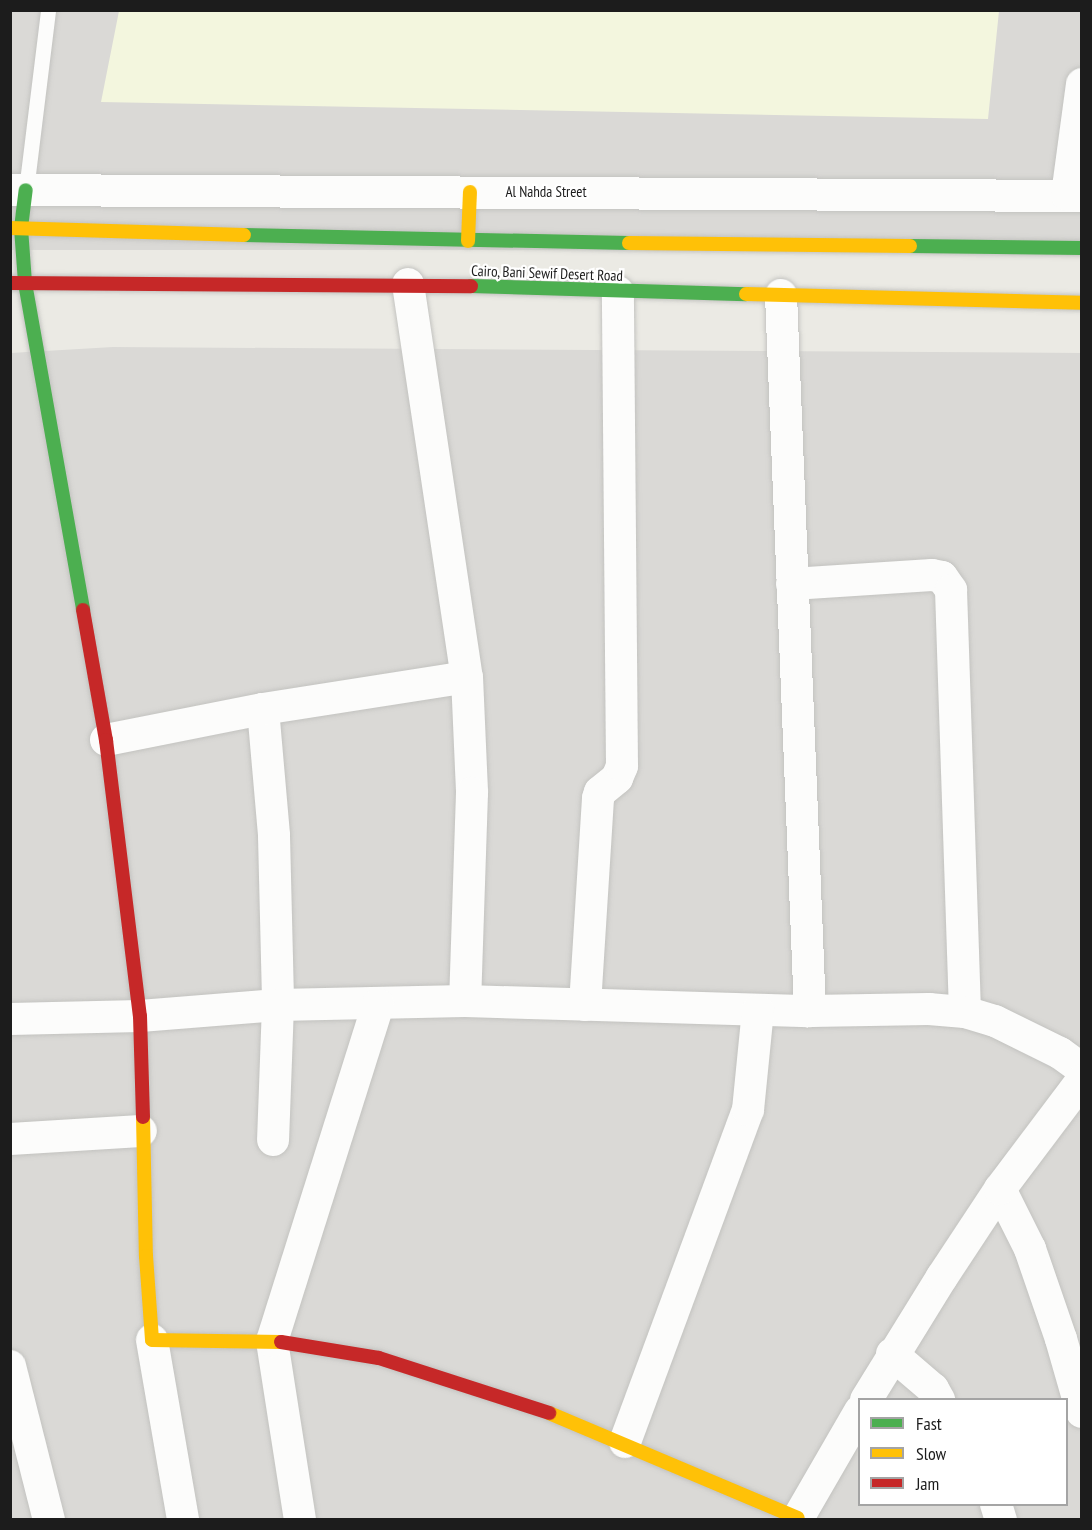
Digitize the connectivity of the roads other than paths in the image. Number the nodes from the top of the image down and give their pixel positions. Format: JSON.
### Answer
{"nodes":[{"id":1,"x":48,"y":10,"type":"edge"},
{"id":2,"x":1082,"y":84,"type":"edge"},
{"id":3,"x":18,"y":190,"type":"edge"},
{"id":4,"x":470,"y":192,"type":"junction"},
{"id":5,"x":1074,"y":196,"type":"edge"},
{"id":6,"x":16,"y":228,"type":"edge"},
{"id":7,"x":468,"y":241,"type":"junction"},
{"id":8,"x":1082,"y":248,"type":"edge"},
{"id":9,"x":10,"y":283,"type":"edge"},
{"id":10,"x":25,"y":283,"type":"junction"},
{"id":11,"x":408,"y":284,"type":"junction"},
{"id":12,"x":618,"y":292,"type":"junction"},
{"id":13,"x":781,"y":295,"type":"junction"},
{"id":14,"x":1082,"y":303,"type":"edge"},
{"id":15,"x":792,"y":584,"type":"junction"},
{"id":16,"x":467,"y":676,"type":"junction"},
{"id":17,"x":263,"y":709,"type":"junction"},
{"id":18,"x":106,"y":740,"type":"junction"},
{"id":19,"x":465,"y":1001,"type":"junction"},
{"id":20,"x":378,"y":1004,"type":"junction"},
{"id":21,"x":278,"y":1005,"type":"junction"},
{"id":22,"x":585,"y":1005,"type":"junction"},
{"id":23,"x":758,"y":1010,"type":"junction"},
{"id":24,"x":810,"y":1011,"type":"junction"},
{"id":25,"x":965,"y":1012,"type":"junction"},
{"id":26,"x":140,"y":1016,"type":"junction"},
{"id":27,"x":10,"y":1019,"type":"edge"},
{"id":28,"x":1082,"y":1069,"type":"edge"},
{"id":29,"x":1082,"y":1080,"type":"edge"},
{"id":30,"x":141,"y":1131,"type":"junction"},
{"id":31,"x":10,"y":1139,"type":"edge"},
{"id":32,"x":273,"y":1140,"type":"dead end"},
{"id":33,"x":1000,"y":1190,"type":"junction"},
{"id":34,"x":152,"y":1340,"type":"junction"},
{"id":35,"x":272,"y":1341,"type":"junction"},
{"id":36,"x":892,"y":1354,"type":"junction"},
{"id":37,"x":10,"y":1366,"type":"edge"},
{"id":38,"x":867,"y":1398,"type":"edge"},
{"id":39,"x":938,"y":1398,"type":"edge"},
{"id":40,"x":1082,"y":1412,"type":"edge"},
{"id":41,"x":858,"y":1414,"type":"edge"},
{"id":42,"x":625,"y":1442,"type":"junction"},
{"id":43,"x":797,"y":1519,"type":"edge"},
{"id":44,"x":49,"y":1520,"type":"edge"},
{"id":45,"x":183,"y":1520,"type":"edge"},
{"id":46,"x":300,"y":1520,"type":"edge"}],
"edges":[{"from":1,"to":3,"type":"lane"},
{"from":2,"to":5,"type":"street"},
{"from":3,"to":4,"type":"street","name":"Al Nahda Street"},
{"from":3,"to":6,"type":"main road"},
{"from":4,"to":5,"type":"street","name":"Al Nahda Street"},
{"from":4,"to":7,"type":"main road"},
{"from":6,"to":7,"type":"main road","name":"Cairo, Bani Sewif Desert Road"},
{"from":6,"to":10,"type":"main road"},
{"from":7,"to":8,"type":"main road","name":"Cairo, Bani Sewif Desert Road"},
{"from":9,"to":10,"type":"main road","name":"Cairo, Bani Sewif Desert Road"},
{"from":10,"to":11,"type":"main road","name":"Cairo, Bani Sewif Desert Road"},
{"from":10,"to":18,"type":"main road"},
{"from":11,"to":12,"type":"main road","name":"Cairo, Bani Sewif Desert Road"},
{"from":11,"to":16,"type":"street"},
{"from":12,"to":13,"type":"main road","name":"Cairo, Bani Sewif Desert Road"},
{"from":12,"to":22,"type":"street"},
{"from":13,"to":14,"type":"main road","name":"Cairo, Bani Sewif Desert Road"},
{"from":13,"to":15,"type":"street"},
{"from":15,"to":24,"type":"street"},
{"from":15,"to":25,"type":"street"},
{"from":16,"to":17,"type":"street"},
{"from":16,"to":19,"type":"street"},
{"from":17,"to":18,"type":"street"},
{"from":17,"to":21,"type":"street"},
{"from":18,"to":26,"type":"main road"},
{"from":19,"to":20,"type":"street"},
{"from":19,"to":22,"type":"street"},
{"from":20,"to":21,"type":"street"},
{"from":20,"to":35,"type":"street"},
{"from":21,"to":26,"type":"street"},
{"from":21,"to":32,"type":"street"},
{"from":22,"to":23,"type":"street"},
{"from":23,"to":24,"type":"street"},
{"from":23,"to":42,"type":"street"},
{"from":24,"to":25,"type":"street"},
{"from":25,"to":28,"type":"street"},
{"from":26,"to":27,"type":"street"},
{"from":26,"to":30,"type":"main road"},
{"from":29,"to":33,"type":"street"},
{"from":30,"to":31,"type":"street"},
{"from":30,"to":34,"type":"main road"},
{"from":33,"to":36,"type":"street"},
{"from":33,"to":40,"type":"street"},
{"from":34,"to":35,"type":"main road"},
{"from":34,"to":45,"type":"street"},
{"from":35,"to":42,"type":"main road"},
{"from":35,"to":46,"type":"street"},
{"from":36,"to":38,"type":"street"},
{"from":36,"to":39,"type":"street"},
{"from":37,"to":44,"type":"street"},
{"from":41,"to":43,"type":"street"},
{"from":42,"to":43,"type":"main road"}]}
